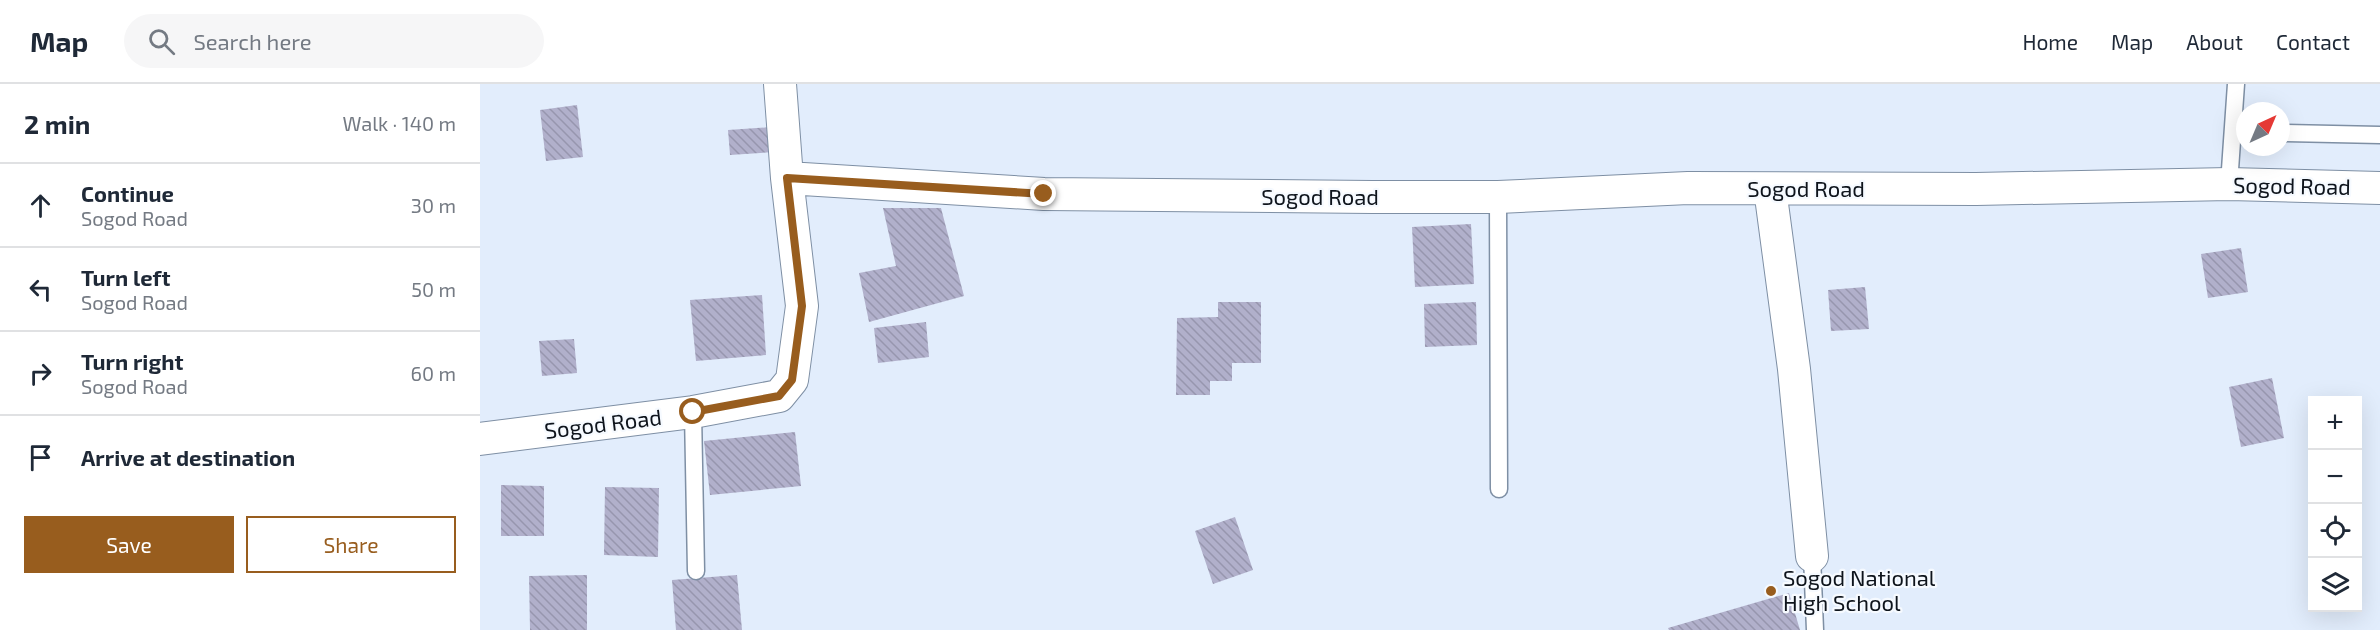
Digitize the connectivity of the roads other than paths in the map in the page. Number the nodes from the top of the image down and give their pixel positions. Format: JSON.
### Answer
{"nodes":[{"id":1,"x":780,"y":84,"type":"edge"},
{"id":2,"x":2235,"y":84,"type":"edge"},
{"id":3,"x":2236,"y":102,"type":"edge"},
{"id":4,"x":2290,"y":133,"type":"edge"},
{"id":5,"x":2380,"y":135,"type":"edge"},
{"id":6,"x":2236,"y":148,"type":"edge"},
{"id":7,"x":787,"y":178,"type":"junction"},
{"id":8,"x":2229,"y":184,"type":"junction"},
{"id":9,"x":2380,"y":188,"type":"edge"},
{"id":10,"x":1770,"y":189,"type":"junction"},
{"id":11,"x":1498,"y":197,"type":"junction"},
{"id":12,"x":693,"y":412,"type":"junction"},
{"id":13,"x":480,"y":439,"type":"edge"},
{"id":14,"x":1499,"y":489,"type":"dead end"},
{"id":15,"x":1812,"y":556,"type":"joint"},
{"id":16,"x":696,"y":571,"type":"dead end"},
{"id":17,"x":1815,"y":630,"type":"edge"}],
"edges":[{"from":1,"to":7,"type":"street"},
{"from":2,"to":3,"type":"lane"},
{"from":4,"to":5,"type":"lane"},
{"from":6,"to":8,"type":"lane"},
{"from":7,"to":11,"type":"street","name":"Sogod Road"},
{"from":7,"to":12,"type":"street","name":"Sogod Road"},
{"from":8,"to":9,"type":"street","name":"Sogod Road"},
{"from":8,"to":10,"type":"street","name":"Sogod Road"},
{"from":10,"to":11,"type":"street","name":"Sogod Road"},
{"from":10,"to":15,"type":"street"},
{"from":11,"to":14,"type":"lane"},
{"from":12,"to":13,"type":"street","name":"Sogod Road"},
{"from":12,"to":16,"type":"lane"},
{"from":15,"to":17,"type":"lane"}]}
